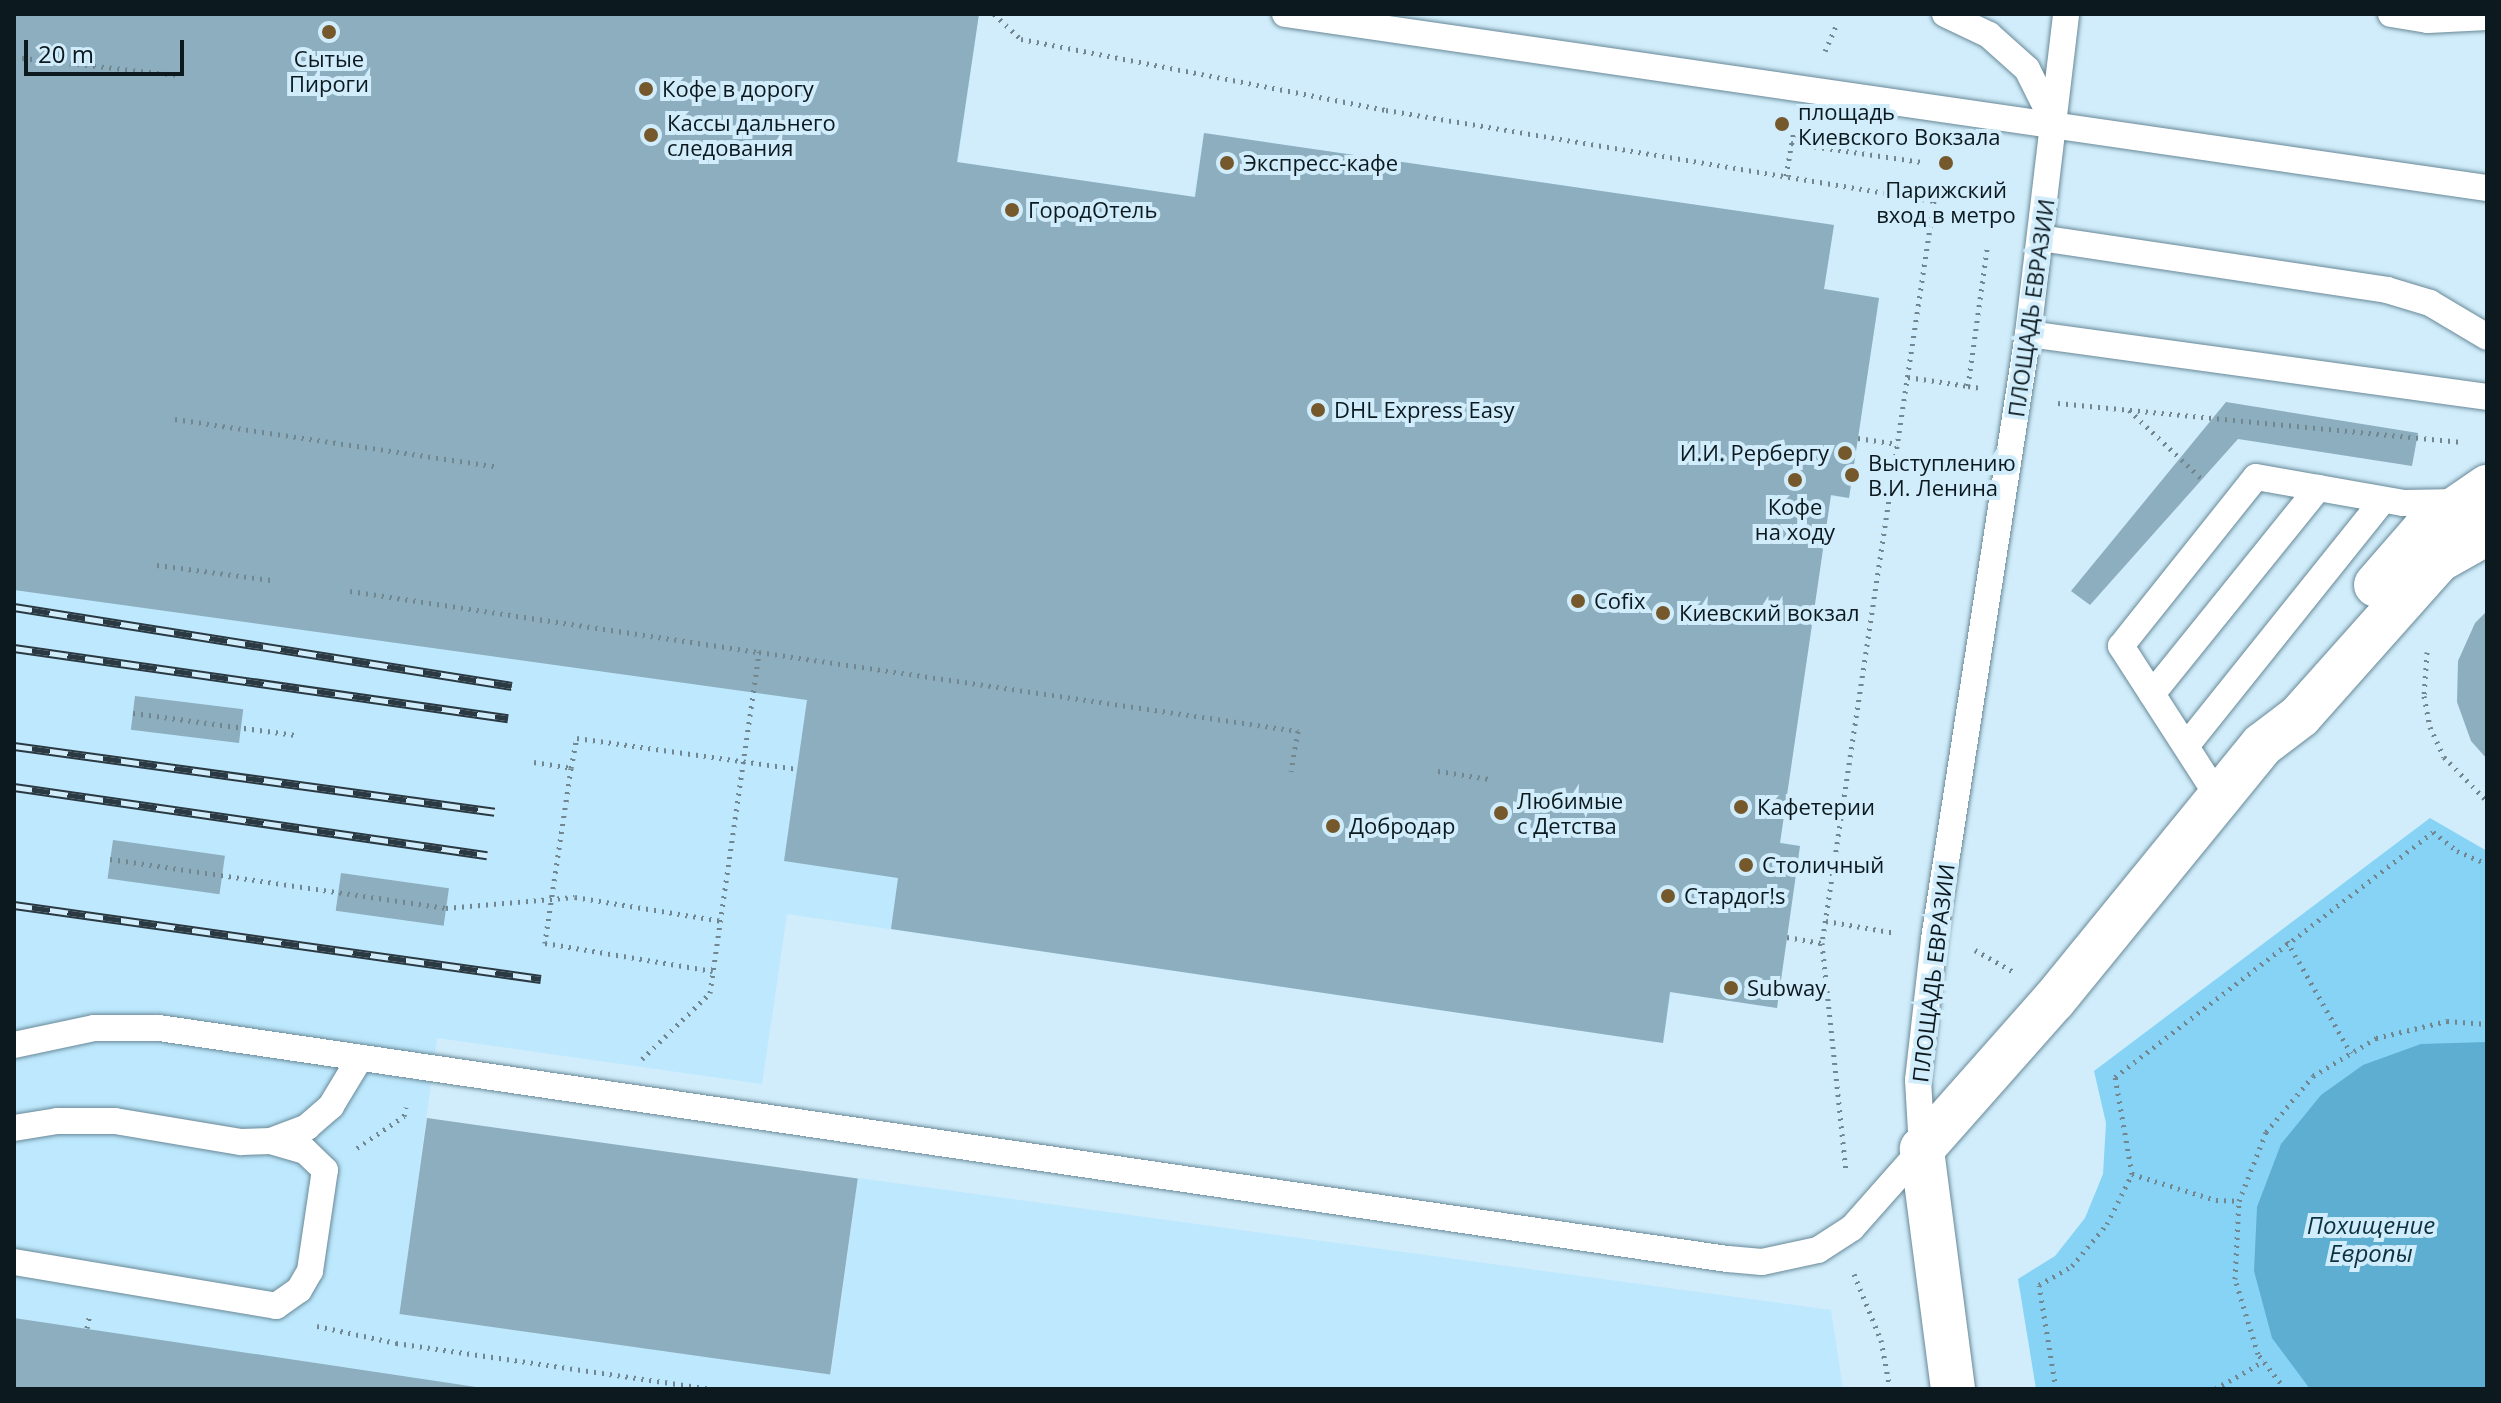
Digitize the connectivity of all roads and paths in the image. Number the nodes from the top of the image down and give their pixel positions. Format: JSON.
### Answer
{"nodes":[{"id":1,"x":994,"y":14,"type":"edge"},
{"id":2,"x":1285,"y":14,"type":"edge"},
{"id":3,"x":1945,"y":14,"type":"edge"},
{"id":4,"x":2066,"y":14,"type":"edge"},
{"id":5,"x":2391,"y":14,"type":"edge"},
{"id":6,"x":2487,"y":17,"type":"edge"},
{"id":7,"x":14,"y":57,"type":"edge"},
{"id":8,"x":176,"y":75,"type":"dead end"},
{"id":9,"x":1796,"y":116,"type":"dead end"},
{"id":10,"x":2056,"y":127,"type":"junction"},
{"id":11,"x":1791,"y":143,"type":"junction"},
{"id":12,"x":1922,"y":162,"type":"dead end"},
{"id":13,"x":1786,"y":176,"type":"junction"},
{"id":14,"x":2487,"y":188,"type":"edge"},
{"id":15,"x":2040,"y":238,"type":"junction"},
{"id":16,"x":1987,"y":249,"type":"dead end"},
{"id":17,"x":2028,"y":334,"type":"junction"},
{"id":18,"x":2487,"y":337,"type":"edge"},
{"id":19,"x":1908,"y":377,"type":"junction"},
{"id":20,"x":2487,"y":397,"type":"edge"},
{"id":21,"x":2068,"y":405,"type":"dead end"},
{"id":22,"x":2129,"y":410,"type":"junction"},
{"id":23,"x":175,"y":419,"type":"dead end"},
{"id":24,"x":1858,"y":438,"type":"dead end"},
{"id":25,"x":2467,"y":443,"type":"dead end"},
{"id":26,"x":1898,"y":444,"type":"junction"},
{"id":27,"x":495,"y":466,"type":"dead end"},
{"id":28,"x":2212,"y":488,"type":"dead end"},
{"id":29,"x":2318,"y":488,"type":"junction"},
{"id":30,"x":2383,"y":500,"type":"junction"},
{"id":31,"x":2478,"y":507,"type":"edge"},
{"id":32,"x":157,"y":565,"type":"dead end"},
{"id":33,"x":271,"y":580,"type":"dead end"},
{"id":34,"x":350,"y":591,"type":"dead end"},
{"id":35,"x":759,"y":652,"type":"junction"},
{"id":36,"x":2152,"y":694,"type":"junction"},
{"id":37,"x":2424,"y":696,"type":"dead end"},
{"id":38,"x":133,"y":713,"type":"dead end"},
{"id":39,"x":296,"y":735,"type":"dead end"},
{"id":40,"x":2186,"y":746,"type":"junction"},
{"id":41,"x":744,"y":761,"type":"junction"},
{"id":42,"x":534,"y":762,"type":"dead end"},
{"id":43,"x":571,"y":768,"type":"junction"},
{"id":44,"x":797,"y":769,"type":"dead end"},
{"id":45,"x":1291,"y":771,"type":"dead end"},
{"id":46,"x":1438,"y":771,"type":"dead end"},
{"id":47,"x":1489,"y":779,"type":"dead end"},
{"id":48,"x":2219,"y":798,"type":"junction"},
{"id":49,"x":2487,"y":801,"type":"edge"},
{"id":50,"x":110,"y":859,"type":"dead end"},
{"id":51,"x":2487,"y":864,"type":"edge"},
{"id":52,"x":551,"y":898,"type":"junction"},
{"id":53,"x":722,"y":921,"type":"junction"},
{"id":54,"x":1787,"y":937,"type":"dead end"},
{"id":55,"x":2287,"y":941,"type":"junction"},
{"id":56,"x":1822,"y":943,"type":"junction"},
{"id":57,"x":713,"y":971,"type":"junction"},
{"id":58,"x":2487,"y":1024,"type":"edge"},
{"id":59,"x":14,"y":1045,"type":"edge"},
{"id":60,"x":2351,"y":1053,"type":"junction"},
{"id":61,"x":360,"y":1058,"type":"junction"},
{"id":62,"x":414,"y":1066,"type":"junction"},
{"id":63,"x":630,"y":1100,"type":"junction"},
{"id":64,"x":14,"y":1128,"type":"edge"},
{"id":65,"x":271,"y":1141,"type":"junction"},
{"id":66,"x":1922,"y":1149,"type":"junction"},
{"id":67,"x":325,"y":1170,"type":"junction"},
{"id":68,"x":2132,"y":1174,"type":"junction"},
{"id":69,"x":2239,"y":1201,"type":"junction"},
{"id":70,"x":1852,"y":1228,"type":"junction"},
{"id":71,"x":14,"y":1262,"type":"edge"},
{"id":72,"x":299,"y":1290,"type":"junction"},
{"id":73,"x":2264,"y":1361,"type":"junction"},
{"id":74,"x":710,"y":1389,"type":"edge"},
{"id":75,"x":1890,"y":1389,"type":"edge"},
{"id":76,"x":1953,"y":1389,"type":"edge"},
{"id":77,"x":2056,"y":1389,"type":"edge"},
{"id":78,"x":2215,"y":1389,"type":"edge"},
{"id":79,"x":2285,"y":1389,"type":"edge"}],
"edges":[{"from":1,"to":13,"type":"path"},
{"from":2,"to":10,"type":"lane"},
{"from":3,"to":10,"type":"lane"},
{"from":4,"to":10,"type":"lane","name":"ПЛОЩАДЬ ЕВРАЗИИ"},
{"from":5,"to":6,"type":"lane"},
{"from":7,"to":8,"type":"path"},
{"from":9,"to":11,"type":"path"},
{"from":10,"to":14,"type":"lane"},
{"from":10,"to":15,"type":"lane","name":"ПЛОЩАДЬ ЕВРАЗИИ"},
{"from":11,"to":12,"type":"path"},
{"from":11,"to":13,"type":"path"},
{"from":13,"to":19,"type":"path"},
{"from":15,"to":17,"type":"lane","name":"ПЛОЩАДЬ ЕВРАЗИИ"},
{"from":15,"to":18,"type":"lane"},
{"from":16,"to":19,"type":"path"},
{"from":17,"to":20,"type":"lane"},
{"from":17,"to":66,"type":"lane","name":"ПЛОЩАДЬ ЕВРАЗИИ"},
{"from":19,"to":26,"type":"path"},
{"from":21,"to":22,"type":"path"},
{"from":22,"to":25,"type":"path"},
{"from":22,"to":28,"type":"path"},
{"from":23,"to":27,"type":"path"},
{"from":24,"to":26,"type":"path"},
{"from":26,"to":56,"type":"path"},
{"from":29,"to":30,"type":"lane"},
{"from":29,"to":36,"type":"lane"},
{"from":29,"to":36,"type":"lane"},
{"from":30,"to":31,"type":"lane"},
{"from":30,"to":40,"type":"lane"},
{"from":31,"to":48,"type":"street"},
{"from":32,"to":33,"type":"path"},
{"from":34,"to":35,"type":"path"},
{"from":35,"to":41,"type":"path"},
{"from":35,"to":45,"type":"path"},
{"from":36,"to":40,"type":"lane"},
{"from":37,"to":49,"type":"path"},
{"from":38,"to":39,"type":"path"},
{"from":40,"to":48,"type":"lane"},
{"from":41,"to":43,"type":"path"},
{"from":41,"to":44,"type":"path"},
{"from":41,"to":53,"type":"path"},
{"from":42,"to":43,"type":"path"},
{"from":43,"to":52,"type":"path"},
{"from":46,"to":47,"type":"path"},
{"from":48,"to":66,"type":"street"},
{"from":50,"to":52,"type":"path"},
{"from":51,"to":55,"type":"path"},
{"from":52,"to":53,"type":"path"},
{"from":52,"to":57,"type":"path"},
{"from":53,"to":57,"type":"path"},
{"from":54,"to":56,"type":"path"},
{"from":55,"to":60,"type":"path"},
{"from":55,"to":68,"type":"path"},
{"from":56,"to":70,"type":"path"},
{"from":57,"to":63,"type":"path"},
{"from":58,"to":60,"type":"path"},
{"from":59,"to":61,"type":"lane"},
{"from":60,"to":69,"type":"path"},
{"from":61,"to":62,"type":"lane"},
{"from":61,"to":65,"type":"lane"},
{"from":62,"to":63,"type":"lane"},
{"from":62,"to":67,"type":"path"},
{"from":63,"to":70,"type":"lane"},
{"from":64,"to":65,"type":"lane"},
{"from":65,"to":67,"type":"lane"},
{"from":66,"to":70,"type":"lane"},
{"from":66,"to":76,"type":"street"},
{"from":67,"to":72,"type":"lane"},
{"from":68,"to":69,"type":"path"},
{"from":68,"to":77,"type":"path"},
{"from":69,"to":73,"type":"path"},
{"from":70,"to":75,"type":"path"},
{"from":71,"to":72,"type":"lane"},
{"from":72,"to":74,"type":"path"},
{"from":73,"to":78,"type":"path"},
{"from":73,"to":79,"type":"path"}]}
